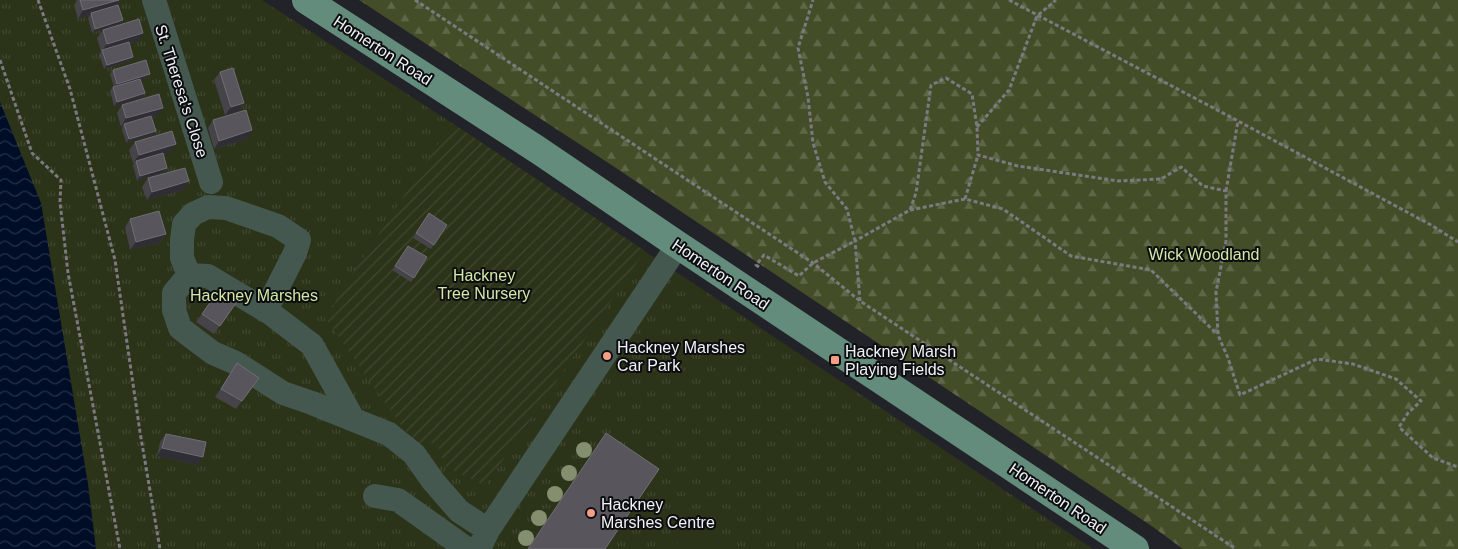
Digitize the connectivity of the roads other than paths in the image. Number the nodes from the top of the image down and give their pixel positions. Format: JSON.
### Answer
{"nodes":[{"id":1,"x":154,"y":0,"type":"edge"},
{"id":2,"x":306,"y":0,"type":"edge"},
{"id":3,"x":211,"y":182,"type":"dead end"},
{"id":4,"x":678,"y":245,"type":"junction"},
{"id":5,"x":190,"y":275,"type":"junction"},
{"id":6,"x":266,"y":310,"type":"junction"},
{"id":7,"x":353,"y":419,"type":"junction"},
{"id":8,"x":427,"y":443,"type":"dead end"},
{"id":9,"x":433,"y":481,"type":"junction"},
{"id":10,"x":375,"y":496,"type":"dead end"},
{"id":11,"x":483,"y":540,"type":"edge"},
{"id":12,"x":467,"y":549,"type":"edge"},
{"id":13,"x":1135,"y":549,"type":"edge"}],
"edges":[{"from":1,"to":3,"type":"street","name":"St. Theresa's Close"},
{"from":2,"to":4,"type":"main road","name":"Homerton Road"},
{"from":4,"to":11,"type":"street"},
{"from":4,"to":13,"type":"main road","name":"Homerton Road"},
{"from":5,"to":6,"type":"street"},
{"from":5,"to":6,"type":"street"},
{"from":5,"to":7,"type":"street"},
{"from":6,"to":7,"type":"street"},
{"from":7,"to":9,"type":"street"},
{"from":8,"to":9,"type":"street"},
{"from":9,"to":11,"type":"street"},
{"from":10,"to":12,"type":"street"}]}
